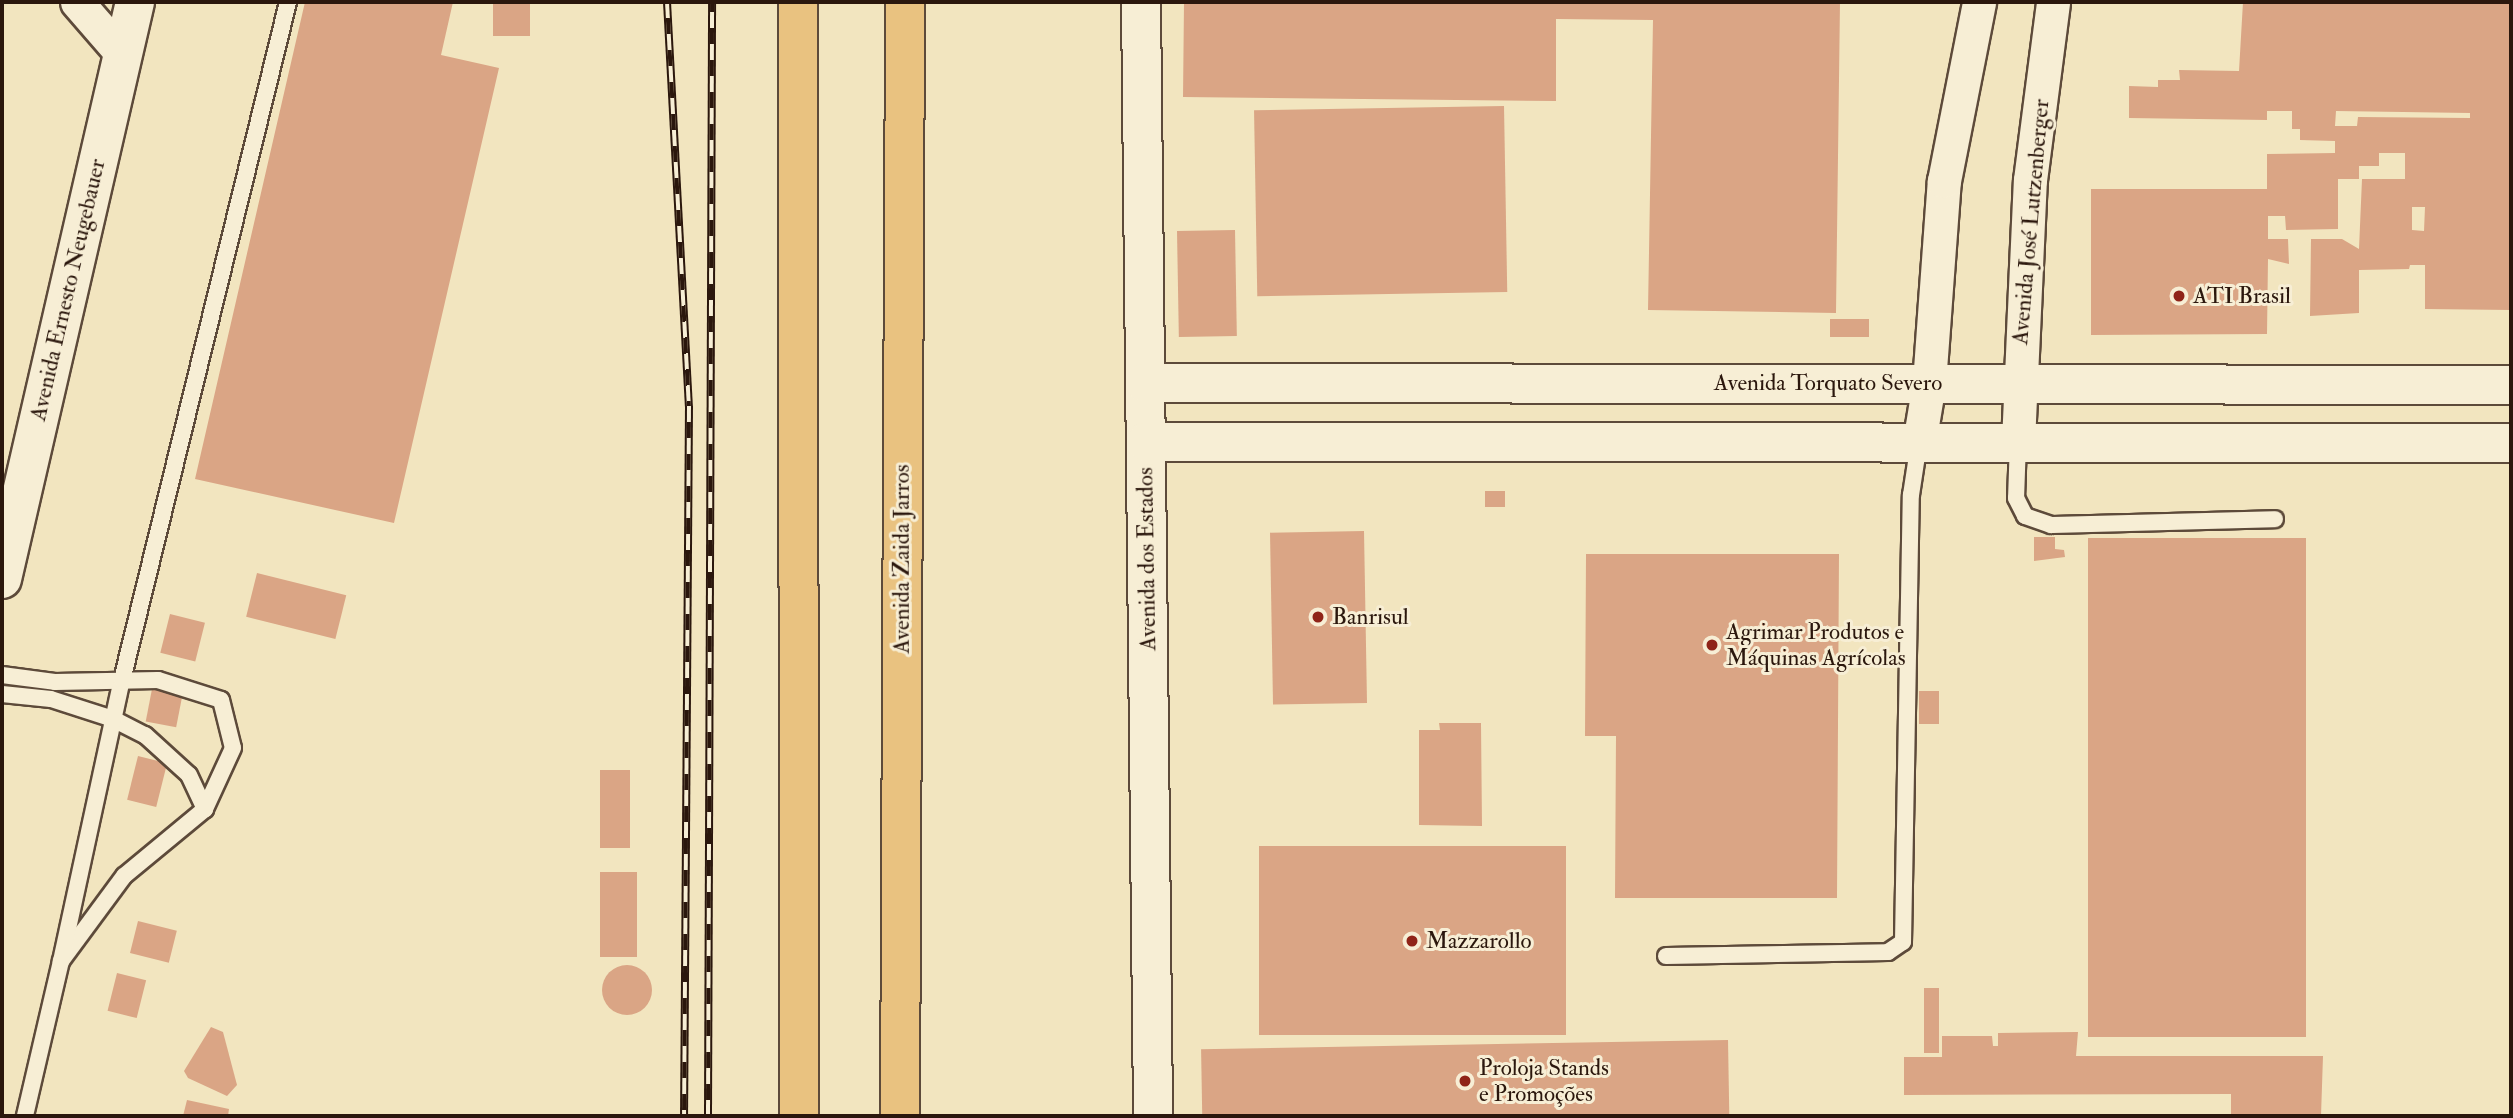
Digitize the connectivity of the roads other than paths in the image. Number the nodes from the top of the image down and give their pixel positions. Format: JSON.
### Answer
{"nodes":[{"id":1,"x":77,"y":2,"type":"edge"},
{"id":2,"x":135,"y":2,"type":"edge"},
{"id":3,"x":288,"y":2,"type":"edge"},
{"id":4,"x":798,"y":2,"type":"edge"},
{"id":5,"x":905,"y":2,"type":"edge"},
{"id":6,"x":1142,"y":2,"type":"edge"},
{"id":7,"x":1979,"y":2,"type":"edge"},
{"id":8,"x":2053,"y":2,"type":"edge"},
{"id":9,"x":122,"y":55,"type":"junction"},
{"id":10,"x":1145,"y":383,"type":"junction"},
{"id":11,"x":1553,"y":383,"type":"junction"},
{"id":12,"x":1929,"y":383,"type":"junction"},
{"id":13,"x":2018,"y":384,"type":"junction"},
{"id":14,"x":2511,"y":385,"type":"edge"},
{"id":15,"x":1146,"y":442,"type":"junction"},
{"id":16,"x":1546,"y":442,"type":"junction"},
{"id":17,"x":2018,"y":442,"type":"junction"},
{"id":18,"x":1919,"y":443,"type":"junction"},
{"id":19,"x":2511,"y":443,"type":"edge"},
{"id":20,"x":2275,"y":519,"type":"dead end"},
{"id":21,"x":2,"y":579,"type":"edge"},
{"id":22,"x":2,"y":675,"type":"edge"},
{"id":23,"x":122,"y":680,"type":"junction"},
{"id":24,"x":2,"y":694,"type":"edge"},
{"id":25,"x":113,"y":719,"type":"junction"},
{"id":26,"x":205,"y":808,"type":"junction"},
{"id":27,"x":1666,"y":957,"type":"dead end"},
{"id":28,"x":61,"y":961,"type":"junction"},
{"id":29,"x":25,"y":1116,"type":"edge"},
{"id":30,"x":799,"y":1116,"type":"edge"},
{"id":31,"x":900,"y":1116,"type":"edge"},
{"id":32,"x":1153,"y":1116,"type":"edge"}],
"edges":[{"from":1,"to":9,"type":"street"},
{"from":2,"to":9,"type":"street","name":"Avenida Ernesto Neugebauer"},
{"from":3,"to":23,"type":"lane"},
{"from":4,"to":30,"type":"highway"},
{"from":5,"to":31,"type":"highway","name":"Avenida Zaida Jarros"},
{"from":6,"to":10,"type":"street","name":"Avenida dos Estados"},
{"from":7,"to":12,"type":"street"},
{"from":8,"to":13,"type":"street","name":"Avenida José Lutzenberger"},
{"from":9,"to":21,"type":"street","name":"Avenida Ernesto Neugebauer"},
{"from":10,"to":11,"type":"street","name":"Avenida Torquato Severo"},
{"from":10,"to":15,"type":"street","name":"Avenida dos Estados"},
{"from":11,"to":12,"type":"street","name":"Avenida Torquato Severo"},
{"from":11,"to":16,"type":"street"},
{"from":12,"to":13,"type":"street","name":"Avenida Torquato Severo"},
{"from":12,"to":18,"type":"street"},
{"from":13,"to":14,"type":"street","name":"Avenida Torquato Severo"},
{"from":13,"to":17,"type":"street","name":"Avenida José Lutzenberger"},
{"from":15,"to":16,"type":"street"},
{"from":15,"to":32,"type":"street","name":"Avenida dos Estados"},
{"from":16,"to":18,"type":"street"},
{"from":17,"to":18,"type":"street"},
{"from":17,"to":19,"type":"street"},
{"from":17,"to":20,"type":"lane"},
{"from":18,"to":27,"type":"lane"},
{"from":22,"to":23,"type":"lane"},
{"from":23,"to":25,"type":"lane"},
{"from":23,"to":26,"type":"lane"},
{"from":24,"to":25,"type":"lane"},
{"from":25,"to":26,"type":"lane"},
{"from":25,"to":28,"type":"lane"},
{"from":26,"to":28,"type":"lane"},
{"from":28,"to":29,"type":"lane"}]}
